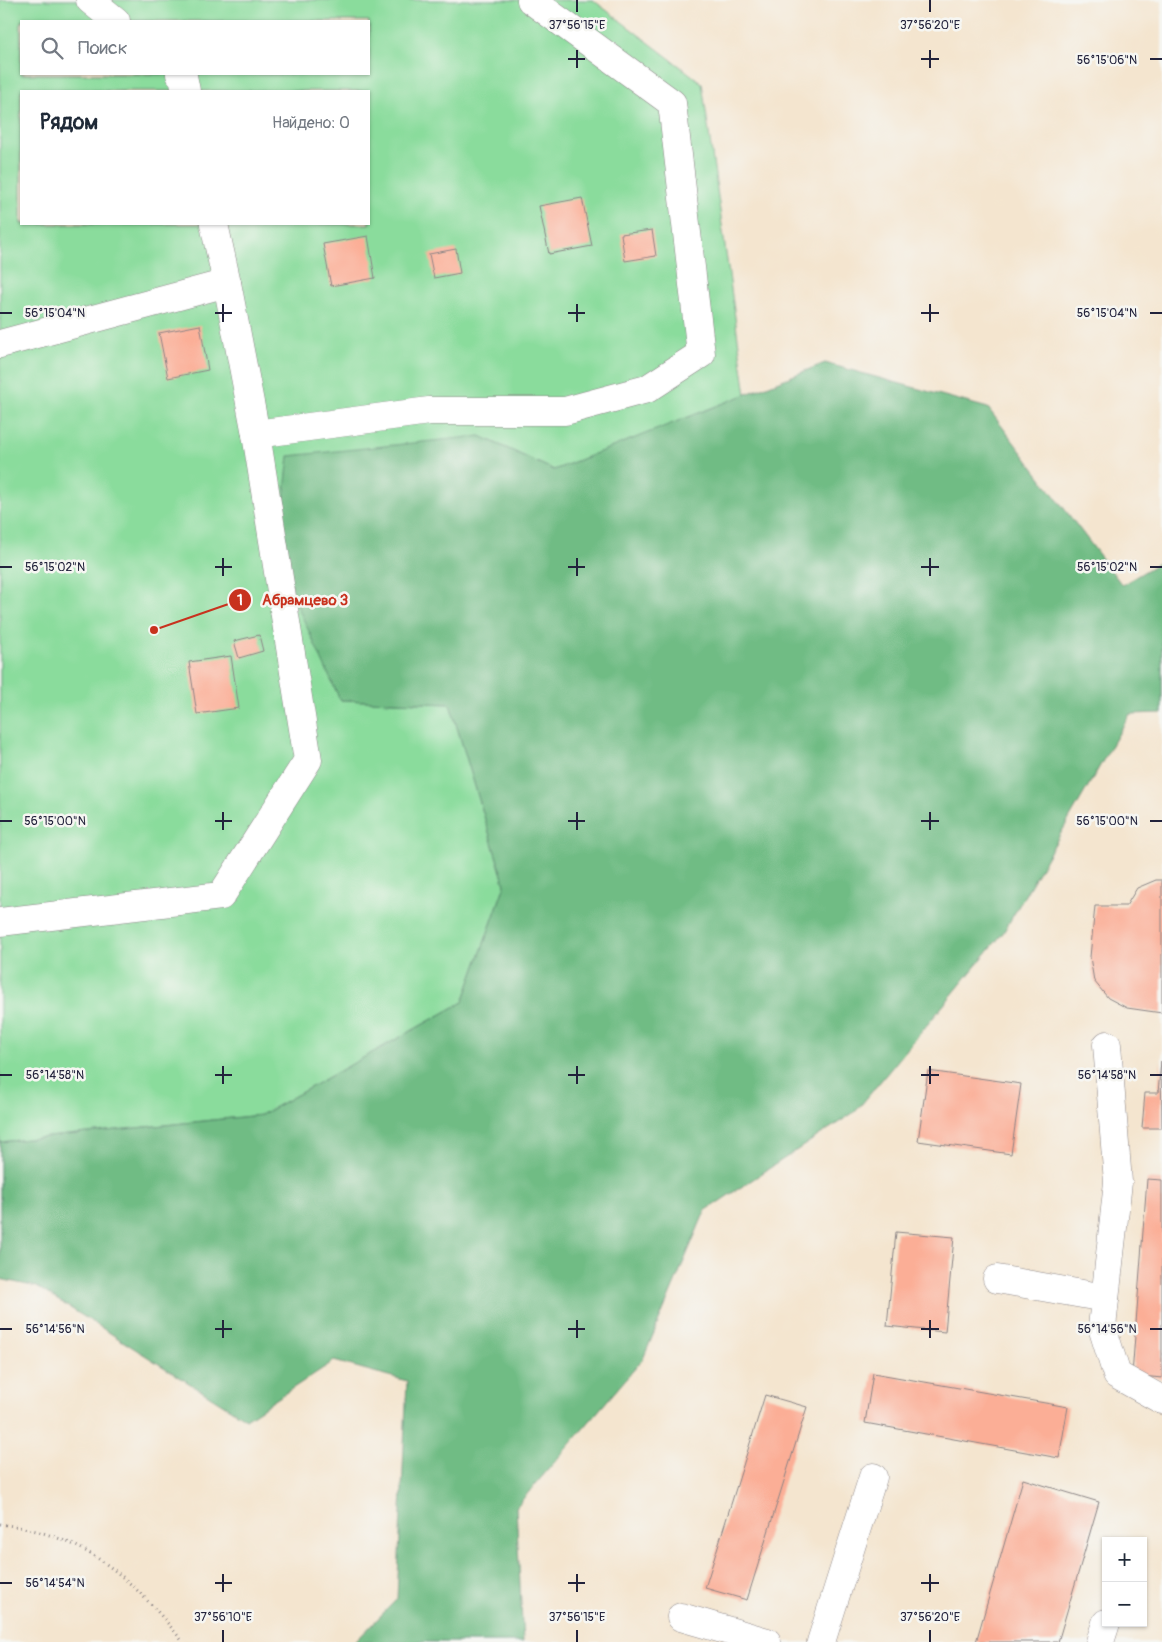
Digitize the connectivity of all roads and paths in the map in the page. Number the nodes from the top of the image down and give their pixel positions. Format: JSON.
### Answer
{"nodes":[{"id":1,"x":90,"y":0,"type":"edge"},
{"id":2,"x":531,"y":0,"type":"edge"},
{"id":3,"x":115,"y":20,"type":"edge"},
{"id":4,"x":182,"y":75,"type":"edge"},
{"id":5,"x":186,"y":90,"type":"edge"},
{"id":6,"x":214,"y":225,"type":"edge"},
{"id":7,"x":227,"y":284,"type":"junction"},
{"id":8,"x":0,"y":344,"type":"edge"},
{"id":9,"x":256,"y":434,"type":"junction"},
{"id":10,"x":0,"y":922,"type":"edge"},
{"id":11,"x":1107,"y":1044,"type":"dead end"},
{"id":12,"x":997,"y":1280,"type":"dead end"},
{"id":13,"x":1105,"y":1298,"type":"junction"},
{"id":14,"x":1162,"y":1400,"type":"edge"},
{"id":15,"x":874,"y":1477,"type":"dead end"},
{"id":16,"x":0,"y":1524,"type":"edge"},
{"id":17,"x":680,"y":1617,"type":"dead end"},
{"id":18,"x":1104,"y":1627,"type":"edge"},
{"id":19,"x":183,"y":1642,"type":"edge"},
{"id":20,"x":767,"y":1642,"type":"edge"},
{"id":21,"x":821,"y":1642,"type":"edge"},
{"id":22,"x":1100,"y":1642,"type":"edge"}],
"edges":[{"from":1,"to":3,"type":"lane"},
{"from":2,"to":9,"type":"lane"},
{"from":4,"to":5,"type":"lane"},
{"from":6,"to":7,"type":"lane"},
{"from":7,"to":8,"type":"lane"},
{"from":7,"to":9,"type":"lane"},
{"from":9,"to":10,"type":"lane"},
{"from":11,"to":13,"type":"lane"},
{"from":12,"to":13,"type":"lane"},
{"from":13,"to":14,"type":"lane"},
{"from":15,"to":21,"type":"lane"},
{"from":16,"to":19,"type":"path"},
{"from":17,"to":20,"type":"lane"},
{"from":18,"to":22,"type":"lane"}]}
